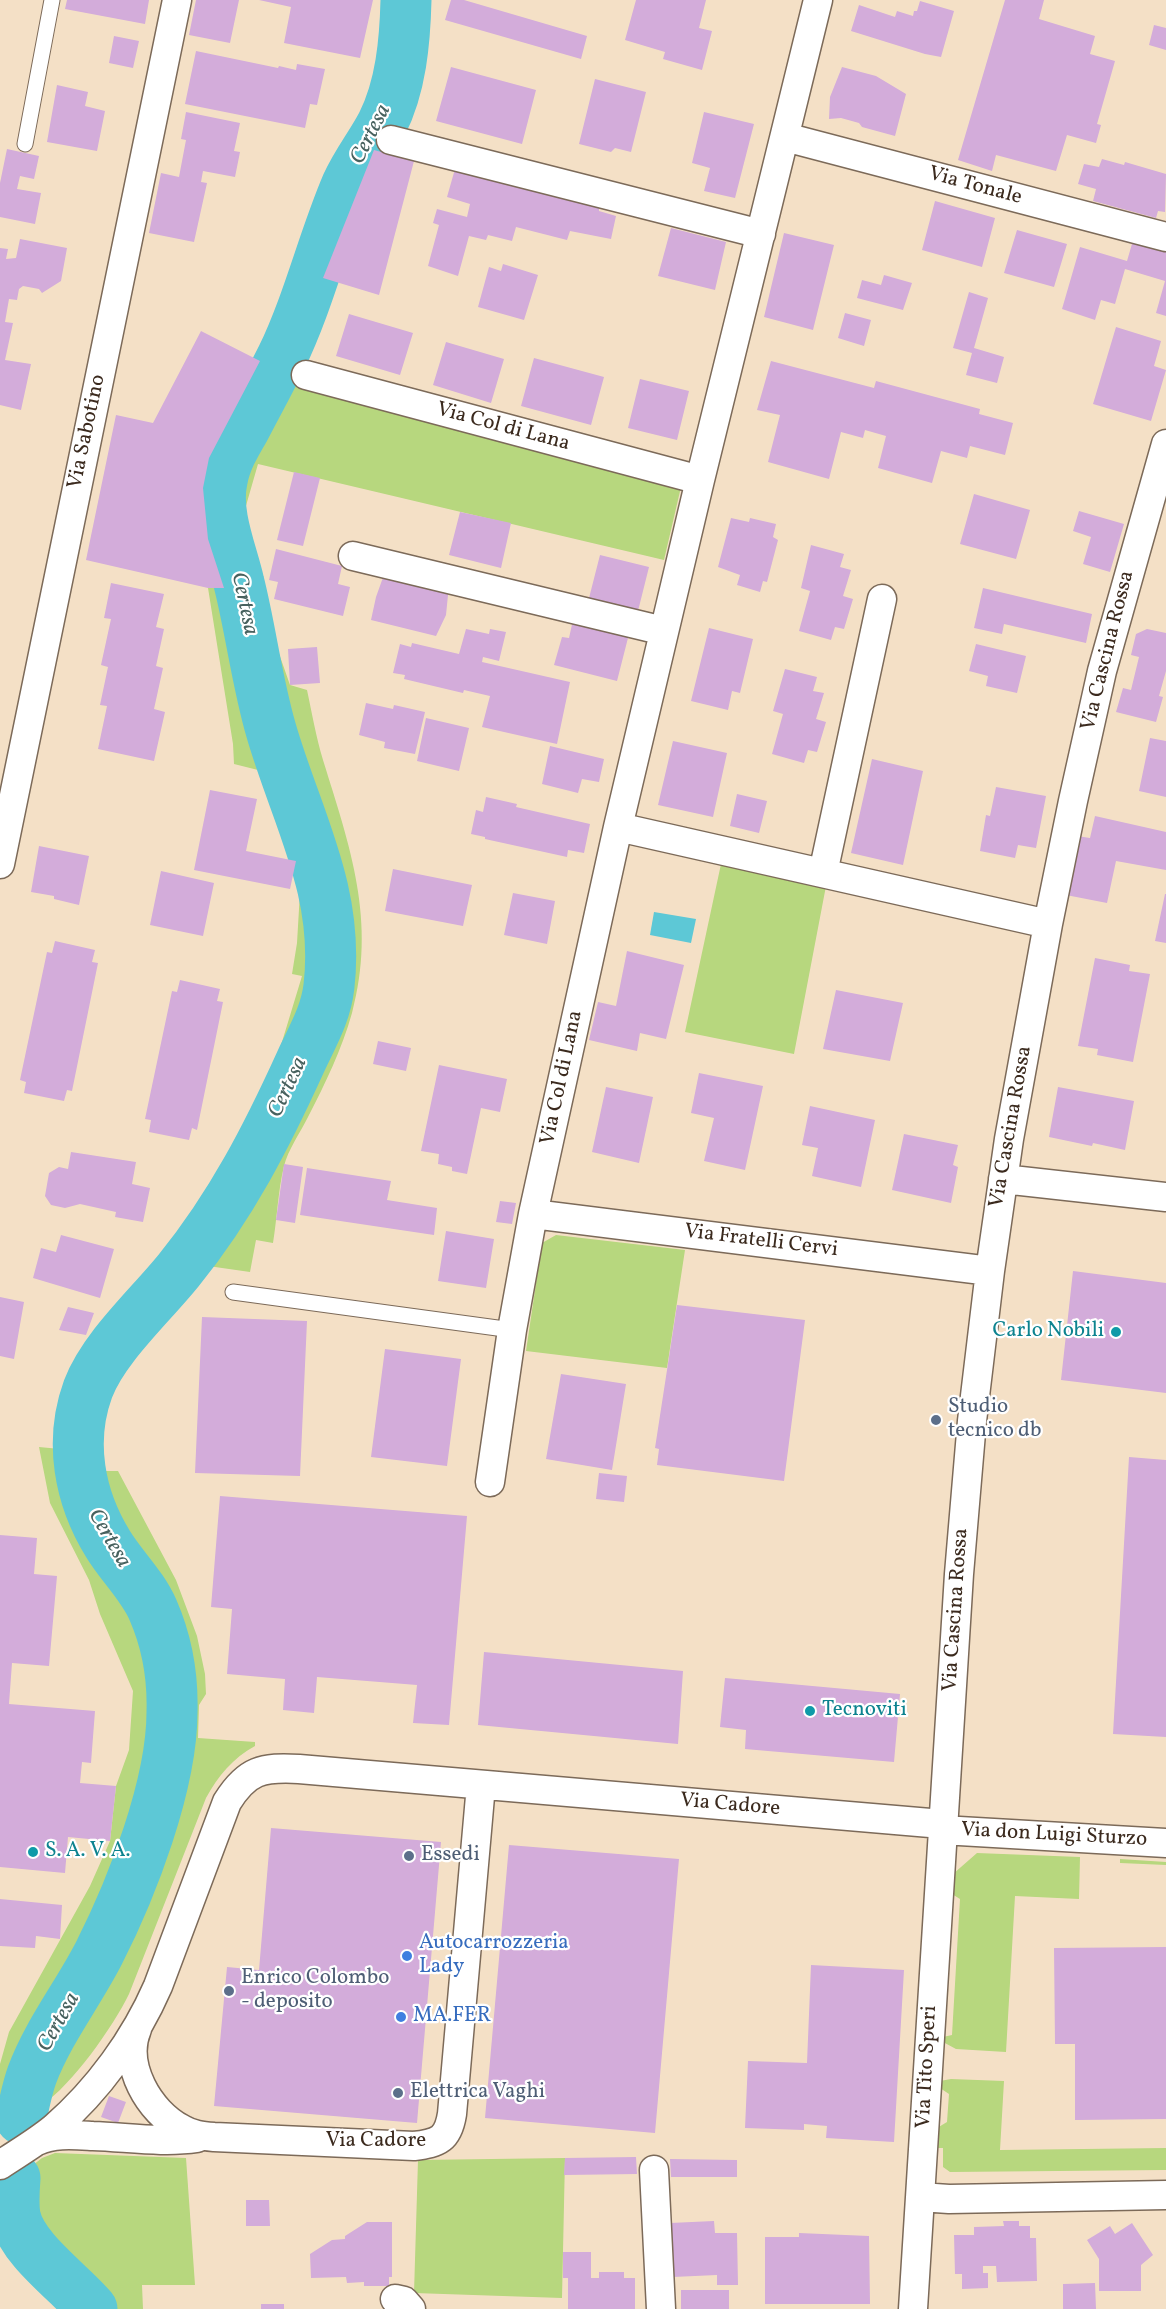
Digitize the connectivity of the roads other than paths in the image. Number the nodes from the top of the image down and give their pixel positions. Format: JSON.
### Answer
{"nodes":[{"id":1,"x":52,"y":0,"type":"edge"},
{"id":2,"x":177,"y":0,"type":"edge"},
{"id":3,"x":818,"y":0,"type":"edge"},
{"id":4,"x":784,"y":137,"type":"junction"},
{"id":5,"x":391,"y":140,"type":"dead end"},
{"id":6,"x":25,"y":144,"type":"dead end"},
{"id":7,"x":761,"y":234,"type":"junction"},
{"id":8,"x":1166,"y":237,"type":"edge"},
{"id":9,"x":306,"y":375,"type":"dead end"},
{"id":10,"x":1166,"y":444,"type":"edge"},
{"id":11,"x":700,"y":480,"type":"junction"},
{"id":12,"x":353,"y":556,"type":"dead end"},
{"id":13,"x":882,"y":599,"type":"dead end"},
{"id":14,"x":664,"y":631,"type":"junction"},
{"id":15,"x":618,"y":827,"type":"junction"},
{"id":16,"x":0,"y":864,"type":"edge"},
{"id":17,"x":823,"y":873,"type":"junction"},
{"id":18,"x":1048,"y":924,"type":"junction"},
{"id":19,"x":1003,"y":1179,"type":"junction"},
{"id":20,"x":1166,"y":1197,"type":"edge"},
{"id":21,"x":533,"y":1214,"type":"junction"},
{"id":22,"x":990,"y":1271,"type":"junction"},
{"id":23,"x":233,"y":1292,"type":"dead end"},
{"id":24,"x":512,"y":1330,"type":"junction"},
{"id":25,"x":490,"y":1482,"type":"dead end"},
{"id":26,"x":481,"y":1785,"type":"junction"},
{"id":27,"x":942,"y":1827,"type":"junction"},
{"id":28,"x":1166,"y":1843,"type":"edge"},
{"id":29,"x":138,"y":2028,"type":"junction"},
{"id":30,"x":47,"y":2136,"type":"junction"},
{"id":31,"x":214,"y":2137,"type":"junction"},
{"id":32,"x":0,"y":2165,"type":"edge"},
{"id":33,"x":654,"y":2170,"type":"dead end"},
{"id":34,"x":1166,"y":2195,"type":"edge"},
{"id":35,"x":920,"y":2198,"type":"junction"},
{"id":36,"x":661,"y":2309,"type":"edge"},
{"id":37,"x":913,"y":2309,"type":"edge"}],
"edges":[{"from":1,"to":6,"type":"lane"},
{"from":2,"to":16,"type":"street","name":"Via Sabotino"},
{"from":3,"to":4,"type":"street","name":"Via Col di Lana"},
{"from":4,"to":7,"type":"street","name":"Via Col di Lana"},
{"from":4,"to":8,"type":"street","name":"Via Tonale"},
{"from":5,"to":7,"type":"street"},
{"from":7,"to":11,"type":"street","name":"Via Col di Lana"},
{"from":9,"to":11,"type":"street","name":"Via Col di Lana"},
{"from":10,"to":18,"type":"street","name":"Via Cascina Rossa"},
{"from":11,"to":14,"type":"street","name":"Via Col di Lana"},
{"from":12,"to":14,"type":"street"},
{"from":13,"to":17,"type":"street"},
{"from":14,"to":15,"type":"street","name":"Via Col di Lana"},
{"from":15,"to":17,"type":"street"},
{"from":15,"to":21,"type":"street","name":"Via Col di Lana"},
{"from":17,"to":18,"type":"street"},
{"from":18,"to":19,"type":"street","name":"Via Cascina Rossa"},
{"from":19,"to":20,"type":"street"},
{"from":19,"to":22,"type":"street","name":"Via Cascina Rossa"},
{"from":21,"to":22,"type":"street","name":"Via Fratelli Cervi"},
{"from":21,"to":24,"type":"street","name":"Via Col di Lana"},
{"from":22,"to":27,"type":"street","name":"Via Cascina Rossa"},
{"from":23,"to":24,"type":"lane"},
{"from":24,"to":25,"type":"street","name":"Via Col di Lana"},
{"from":26,"to":27,"type":"street","name":"Via Cadore"},
{"from":26,"to":29,"type":"street","name":"Via Cadore"},
{"from":26,"to":31,"type":"street","name":"Via Cadore"},
{"from":27,"to":28,"type":"street","name":"Via don Luigi Sturzo"},
{"from":27,"to":35,"type":"street","name":"Via Tito Speri"},
{"from":29,"to":30,"type":"street","name":"Via Cadore"},
{"from":29,"to":31,"type":"street","name":"Via Cadore"},
{"from":30,"to":31,"type":"street"},
{"from":30,"to":32,"type":"street","name":"Via Cadore"},
{"from":33,"to":36,"type":"street"},
{"from":34,"to":35,"type":"street"},
{"from":35,"to":37,"type":"street","name":"Via Tito Speri"}]}
